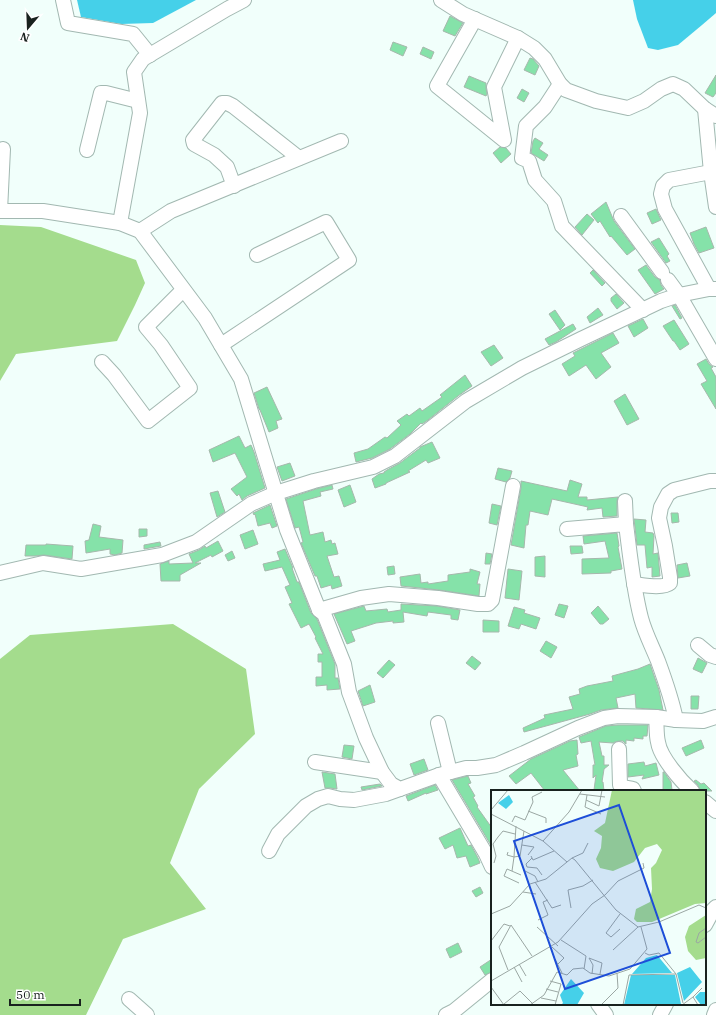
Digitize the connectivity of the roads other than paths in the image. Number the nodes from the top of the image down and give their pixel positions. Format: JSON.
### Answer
{"nodes":[{"id":1,"x":63,"y":0,"type":"edge"},
{"id":2,"x":244,"y":0,"type":"edge"},
{"id":3,"x":441,"y":0,"type":"edge"},
{"id":4,"x":475,"y":19,"type":"junction"},
{"id":5,"x":518,"y":38,"type":"junction"},
{"id":6,"x":150,"y":55,"type":"junction"},
{"id":7,"x":560,"y":84,"type":"junction"},
{"id":8,"x":138,"y":101,"type":"junction"},
{"id":9,"x":710,"y":112,"type":"edge"},
{"id":10,"x":341,"y":141,"type":"dead end"},
{"id":11,"x":3,"y":149,"type":"dead end"},
{"id":12,"x":87,"y":150,"type":"dead end"},
{"id":13,"x":299,"y":158,"type":"junction"},
{"id":14,"x":711,"y":172,"type":"junction"},
{"id":15,"x":234,"y":186,"type":"junction"},
{"id":16,"x":716,"y":207,"type":"edge"},
{"id":17,"x":0,"y":211,"type":"edge"},
{"id":18,"x":621,"y":216,"type":"dead end"},
{"id":19,"x":120,"y":223,"type":"junction"},
{"id":20,"x":140,"y":231,"type":"junction"},
{"id":21,"x":256,"y":255,"type":"dead end"},
{"id":22,"x":712,"y":289,"type":"edge"},
{"id":23,"x":183,"y":290,"type":"junction"},
{"id":24,"x":679,"y":296,"type":"junction"},
{"id":25,"x":643,"y":310,"type":"junction"},
{"id":26,"x":221,"y":345,"type":"junction"},
{"id":27,"x":716,"y":359,"type":"edge"},
{"id":28,"x":102,"y":362,"type":"dead end"},
{"id":29,"x":716,"y":481,"type":"edge"},
{"id":30,"x":513,"y":486,"type":"dead end"},
{"id":31,"x":276,"y":493,"type":"junction"},
{"id":32,"x":625,"y":501,"type":"dead end"},
{"id":33,"x":626,"y":524,"type":"junction"},
{"id":34,"x":566,"y":529,"type":"dead end"},
{"id":35,"x":0,"y":573,"type":"edge"},
{"id":36,"x":634,"y":584,"type":"junction"},
{"id":37,"x":319,"y":610,"type":"junction"},
{"id":38,"x":698,"y":645,"type":"dead end"},
{"id":39,"x":716,"y":657,"type":"edge"},
{"id":40,"x":656,"y":717,"type":"junction"},
{"id":41,"x":716,"y":717,"type":"edge"},
{"id":42,"x":676,"y":720,"type":"junction"},
{"id":43,"x":438,"y":723,"type":"dead end"},
{"id":44,"x":619,"y":749,"type":"dead end"},
{"id":45,"x":315,"y":762,"type":"dead end"},
{"id":46,"x":382,"y":772,"type":"junction"},
{"id":47,"x":445,"y":773,"type":"junction"},
{"id":48,"x":400,"y":789,"type":"junction"},
{"id":49,"x":634,"y":790,"type":"edge"},
{"id":50,"x":691,"y":790,"type":"edge"},
{"id":51,"x":706,"y":803,"type":"edge"},
{"id":52,"x":716,"y":811,"type":"edge"},
{"id":53,"x":270,"y":851,"type":"dead end"},
{"id":54,"x":491,"y":865,"type":"edge"},
{"id":55,"x":716,"y":907,"type":"edge"},
{"id":56,"x":706,"y":923,"type":"edge"},
{"id":57,"x":491,"y":981,"type":"edge"},
{"id":58,"x":129,"y":999,"type":"dead end"},
{"id":59,"x":599,"y":1005,"type":"edge"},
{"id":60,"x":665,"y":1005,"type":"edge"},
{"id":61,"x":716,"y":1010,"type":"edge"},
{"id":62,"x":147,"y":1015,"type":"edge"},
{"id":63,"x":446,"y":1015,"type":"edge"},
{"id":64,"x":606,"y":1015,"type":"edge"},
{"id":65,"x":660,"y":1015,"type":"edge"},
{"id":66,"x":714,"y":1015,"type":"edge"}],
"edges":[{"from":1,"to":6,"type":"street"},
{"from":2,"to":6,"type":"street"},
{"from":3,"to":4,"type":"street"},
{"from":4,"to":5,"type":"street"},
{"from":4,"to":5,"type":"street"},
{"from":5,"to":7,"type":"street"},
{"from":6,"to":8,"type":"street"},
{"from":7,"to":9,"type":"street"},
{"from":7,"to":25,"type":"street"},
{"from":8,"to":12,"type":"street"},
{"from":8,"to":19,"type":"street"},
{"from":9,"to":14,"type":"street"},
{"from":10,"to":13,"type":"street"},
{"from":11,"to":17,"type":"street"},
{"from":13,"to":15,"type":"street"},
{"from":13,"to":15,"type":"street"},
{"from":14,"to":16,"type":"street"},
{"from":14,"to":22,"type":"street"},
{"from":15,"to":20,"type":"street"},
{"from":17,"to":19,"type":"street"},
{"from":18,"to":24,"type":"street"},
{"from":19,"to":20,"type":"street"},
{"from":20,"to":23,"type":"street"},
{"from":21,"to":26,"type":"street"},
{"from":22,"to":24,"type":"street"},
{"from":23,"to":26,"type":"street"},
{"from":23,"to":28,"type":"street"},
{"from":24,"to":25,"type":"street"},
{"from":24,"to":27,"type":"street"},
{"from":25,"to":31,"type":"street"},
{"from":26,"to":31,"type":"street"},
{"from":29,"to":36,"type":"street"},
{"from":30,"to":37,"type":"street"},
{"from":31,"to":35,"type":"street"},
{"from":31,"to":37,"type":"street"},
{"from":32,"to":33,"type":"street"},
{"from":33,"to":34,"type":"street"},
{"from":33,"to":36,"type":"street"},
{"from":36,"to":42,"type":"street"},
{"from":37,"to":46,"type":"street"},
{"from":38,"to":39,"type":"street"},
{"from":40,"to":42,"type":"street"},
{"from":40,"to":47,"type":"street"},
{"from":40,"to":50,"type":"street"},
{"from":41,"to":42,"type":"street"},
{"from":43,"to":47,"type":"street"},
{"from":44,"to":49,"type":"street"},
{"from":45,"to":46,"type":"street"},
{"from":46,"to":48,"type":"street"},
{"from":47,"to":48,"type":"street"},
{"from":47,"to":54,"type":"street"},
{"from":48,"to":53,"type":"street"},
{"from":51,"to":52,"type":"street"},
{"from":55,"to":56,"type":"street"},
{"from":57,"to":63,"type":"street"},
{"from":58,"to":62,"type":"street"},
{"from":59,"to":64,"type":"street"},
{"from":60,"to":65,"type":"street"},
{"from":61,"to":66,"type":"street"}]}
